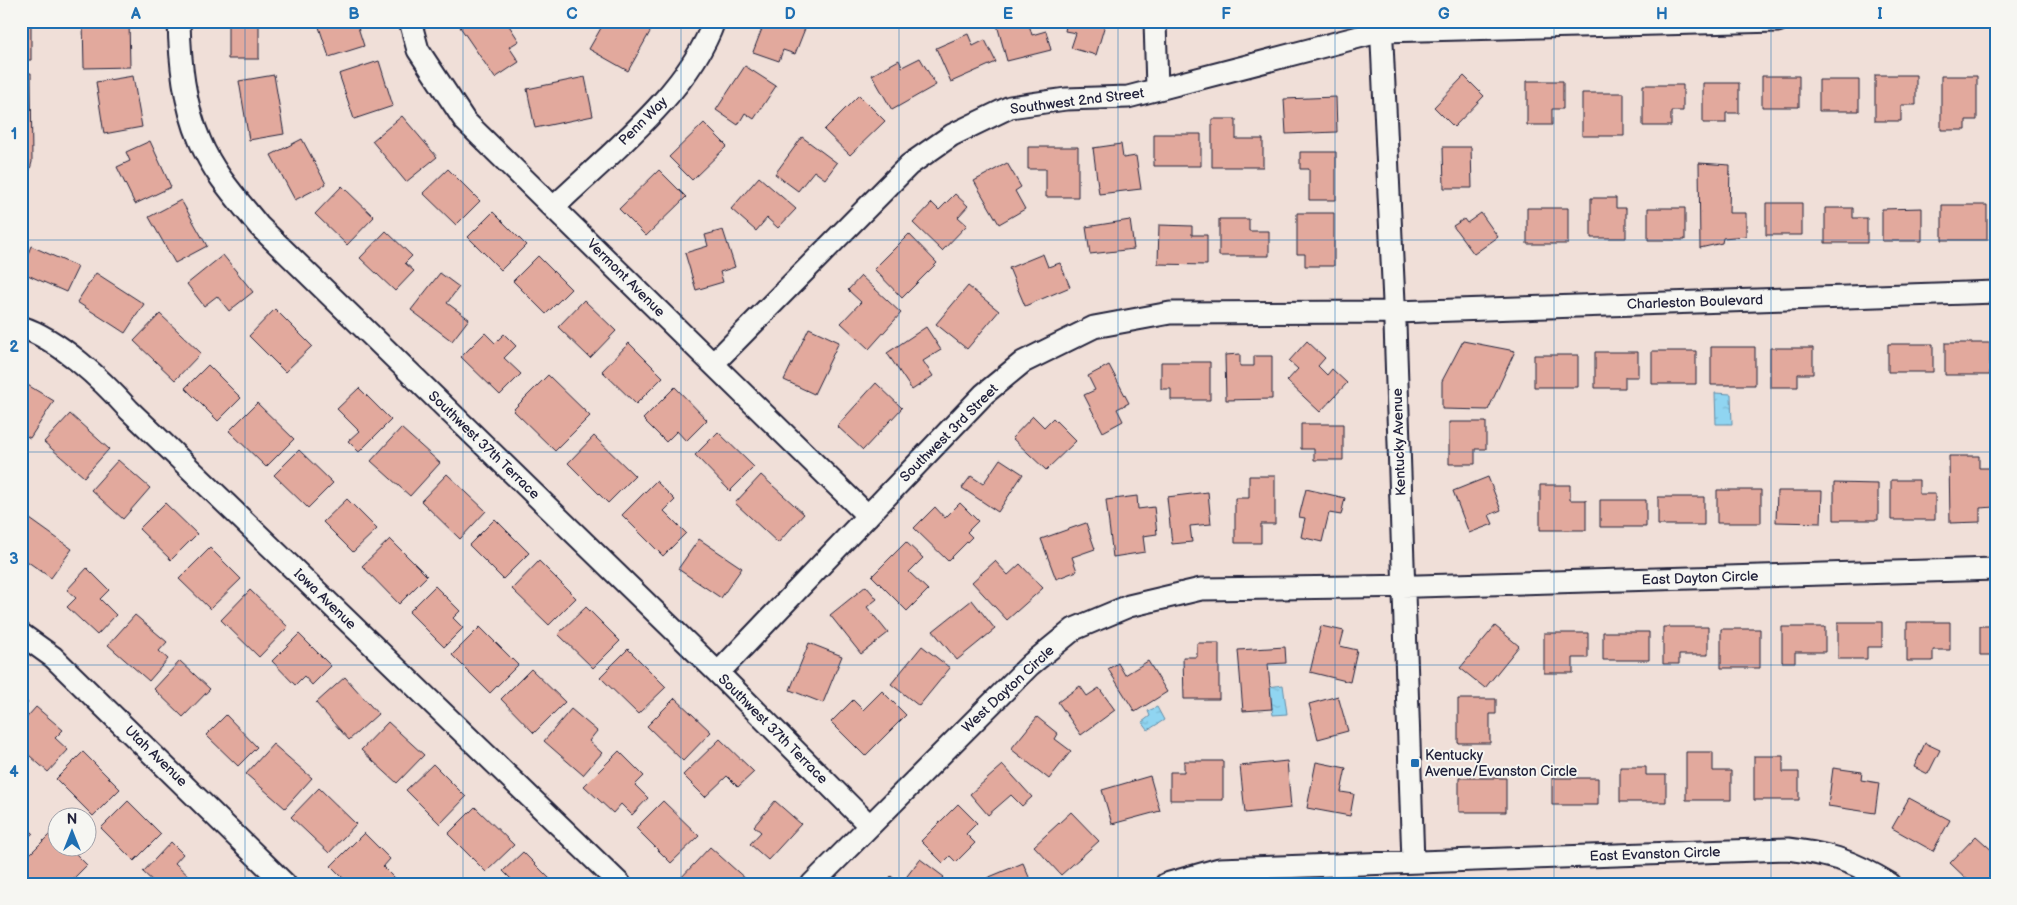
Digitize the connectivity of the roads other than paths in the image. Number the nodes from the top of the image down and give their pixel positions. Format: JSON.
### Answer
{"nodes":[{"id":1,"x":179,"y":21,"type":"edge"},
{"id":2,"x":410,"y":21,"type":"edge"},
{"id":3,"x":714,"y":21,"type":"edge"},
{"id":4,"x":1155,"y":21,"type":"edge"},
{"id":5,"x":1778,"y":21,"type":"edge"},
{"id":6,"x":1382,"y":26,"type":"edge"},
{"id":7,"x":1157,"y":90,"type":"junction"},
{"id":8,"x":554,"y":207,"type":"junction"},
{"id":9,"x":1996,"y":292,"type":"edge"},
{"id":10,"x":1394,"y":312,"type":"junction"},
{"id":11,"x":21,"y":327,"type":"edge"},
{"id":12,"x":713,"y":364,"type":"junction"},
{"id":13,"x":868,"y":516,"type":"junction"},
{"id":14,"x":1996,"y":569,"type":"edge"},
{"id":15,"x":1404,"y":586,"type":"junction"},
{"id":16,"x":21,"y":634,"type":"edge"},
{"id":17,"x":718,"y":673,"type":"junction"},
{"id":18,"x":869,"y":825,"type":"junction"},
{"id":19,"x":1413,"y":862,"type":"junction"},
{"id":20,"x":285,"y":884,"type":"edge"},
{"id":21,"x":620,"y":884,"type":"edge"},
{"id":22,"x":812,"y":884,"type":"edge"},
{"id":23,"x":1166,"y":884,"type":"edge"},
{"id":24,"x":1890,"y":884,"type":"edge"}],
"edges":[{"from":1,"to":17,"type":"street","name":"Southwest 37th Terrace"},
{"from":2,"to":8,"type":"street","name":"Vermont Avenue"},
{"from":3,"to":8,"type":"street","name":"Penn Way"},
{"from":4,"to":7,"type":"street"},
{"from":5,"to":6,"type":"street","name":"Southwest 2nd Street"},
{"from":6,"to":7,"type":"street","name":"Southwest 2nd Street"},
{"from":6,"to":10,"type":"street","name":"Kentucky Avenue"},
{"from":7,"to":12,"type":"street","name":"Southwest 2nd Street"},
{"from":8,"to":12,"type":"street","name":"Vermont Avenue"},
{"from":9,"to":10,"type":"street","name":"Charleston Boulevard"},
{"from":10,"to":13,"type":"street","name":"Southwest 3rd Street"},
{"from":10,"to":15,"type":"street","name":"Kentucky Avenue"},
{"from":11,"to":21,"type":"street","name":"Iowa Avenue"},
{"from":12,"to":13,"type":"street","name":"Vermont Avenue"},
{"from":13,"to":17,"type":"street","name":"Southwest 3rd Street"},
{"from":14,"to":15,"type":"street","name":"East Dayton Circle"},
{"from":15,"to":18,"type":"street","name":"West Dayton Circle"},
{"from":15,"to":19,"type":"street","name":"Kentucky Avenue"},
{"from":16,"to":20,"type":"street","name":"Utah Avenue"},
{"from":17,"to":18,"type":"street","name":"Southwest 37th Terrace"},
{"from":18,"to":22,"type":"street","name":"West Dayton Circle"},
{"from":19,"to":23,"type":"street","name":"East Evanston Circle"},
{"from":19,"to":24,"type":"street","name":"East Evanston Circle"}]}
